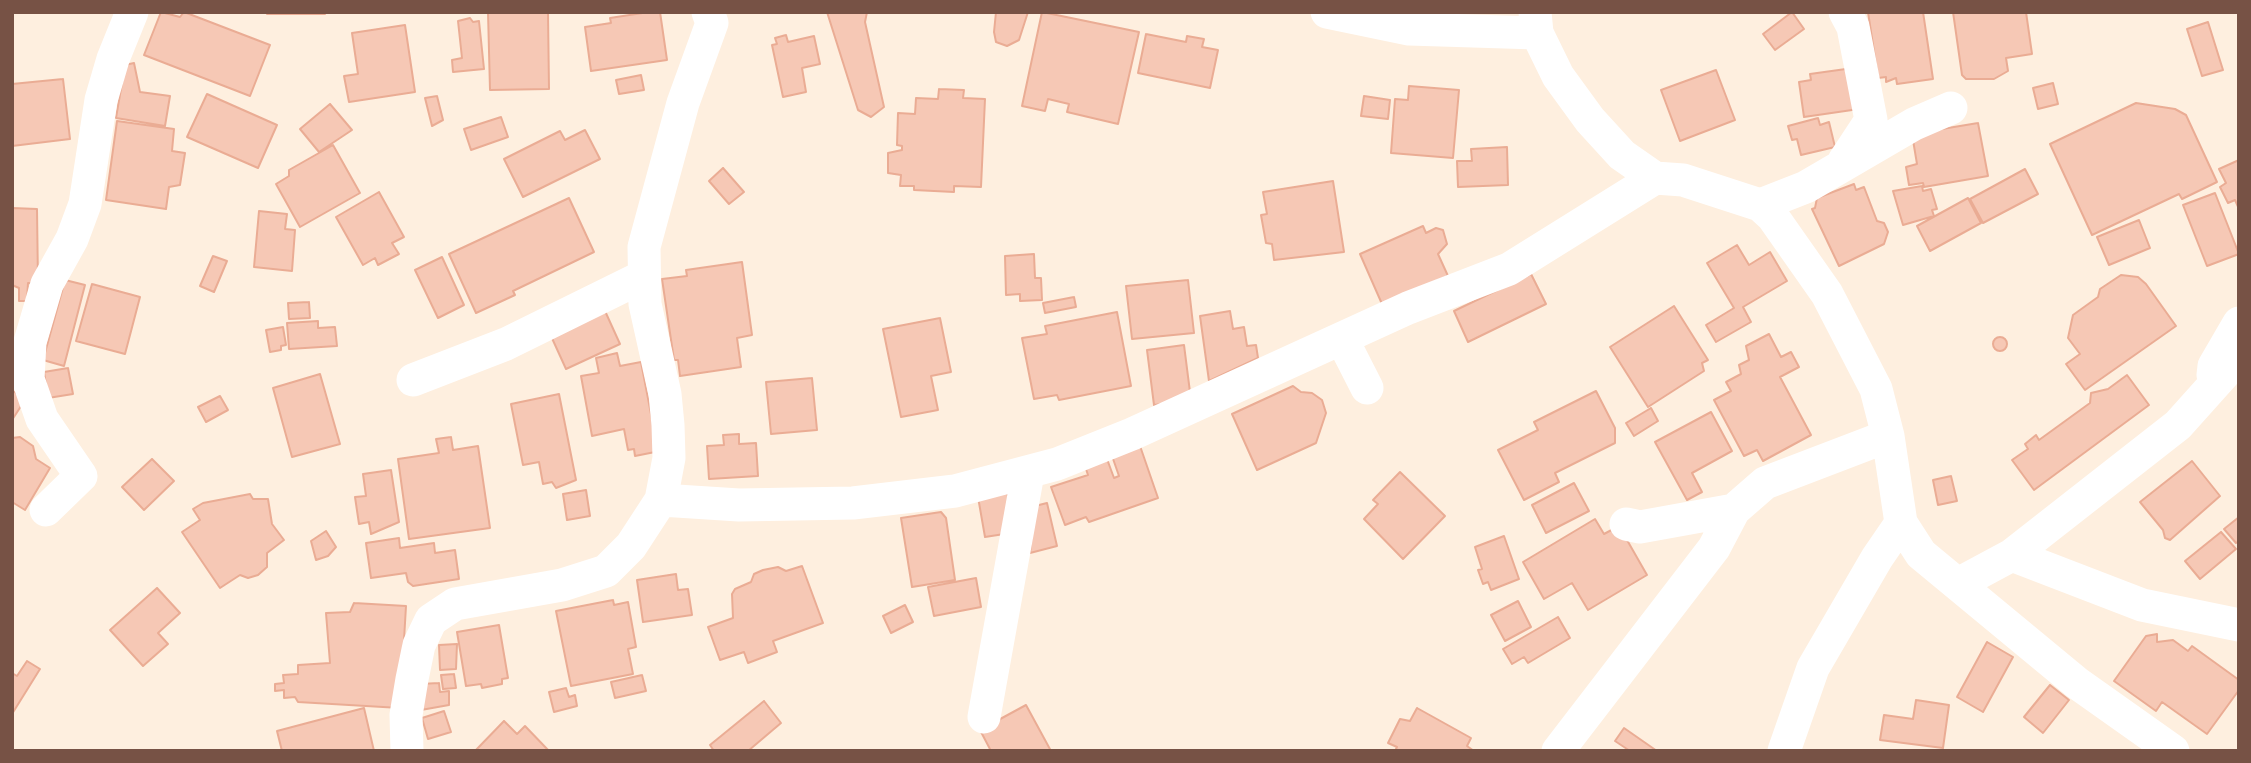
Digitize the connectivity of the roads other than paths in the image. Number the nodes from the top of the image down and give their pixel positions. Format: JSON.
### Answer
{"nodes":[{"id":1,"x":132,"y":12,"type":"edge"},
{"id":2,"x":708,"y":12,"type":"edge"},
{"id":3,"x":1326,"y":12,"type":"edge"},
{"id":4,"x":1845,"y":12,"type":"edge"},
{"id":5,"x":1536,"y":23,"type":"edge"},
{"id":6,"x":1951,"y":108,"type":"dead end"},
{"id":7,"x":1838,"y":169,"type":"junction"},
{"id":8,"x":1655,"y":178,"type":"junction"},
{"id":9,"x":1760,"y":205,"type":"junction"},
{"id":10,"x":644,"y":276,"type":"junction"},
{"id":11,"x":2239,"y":324,"type":"edge"},
{"id":12,"x":1342,"y":339,"type":"junction"},
{"id":13,"x":2239,"y":357,"type":"edge"},
{"id":14,"x":413,"y":380,"type":"dead end"},
{"id":15,"x":1367,"y":388,"type":"dead end"},
{"id":16,"x":2211,"y":388,"type":"junction"},
{"id":17,"x":1888,"y":436,"type":"junction"},
{"id":18,"x":1028,"y":472,"type":"junction"},
{"id":19,"x":661,"y":499,"type":"junction"},
{"id":20,"x":46,"y":510,"type":"dead end"},
{"id":21,"x":1734,"y":510,"type":"junction"},
{"id":22,"x":1901,"y":523,"type":"junction"},
{"id":23,"x":1626,"y":524,"type":"dead end"},
{"id":24,"x":2012,"y":555,"type":"junction"},
{"id":25,"x":1958,"y":584,"type":"junction"},
{"id":26,"x":2238,"y":625,"type":"edge"},
{"id":27,"x":984,"y":716,"type":"dead end"},
{"id":28,"x":407,"y":751,"type":"edge"},
{"id":29,"x":1558,"y":751,"type":"edge"},
{"id":30,"x":1784,"y":751,"type":"edge"},
{"id":31,"x":2173,"y":751,"type":"edge"}],
"edges":[{"from":1,"to":20,"type":"street"},
{"from":2,"to":10,"type":"street"},
{"from":3,"to":5,"type":"street"},
{"from":4,"to":7,"type":"street"},
{"from":5,"to":8,"type":"street"},
{"from":6,"to":7,"type":"street"},
{"from":7,"to":9,"type":"street"},
{"from":8,"to":9,"type":"street"},
{"from":8,"to":12,"type":"street"},
{"from":9,"to":17,"type":"street"},
{"from":10,"to":14,"type":"street"},
{"from":10,"to":19,"type":"street"},
{"from":11,"to":16,"type":"street"},
{"from":12,"to":15,"type":"street"},
{"from":12,"to":18,"type":"street"},
{"from":13,"to":16,"type":"street"},
{"from":16,"to":24,"type":"street"},
{"from":17,"to":21,"type":"street"},
{"from":17,"to":22,"type":"street"},
{"from":18,"to":19,"type":"street"},
{"from":18,"to":27,"type":"street"},
{"from":19,"to":28,"type":"street"},
{"from":21,"to":23,"type":"street"},
{"from":21,"to":29,"type":"street"},
{"from":22,"to":25,"type":"street"},
{"from":22,"to":30,"type":"street"},
{"from":24,"to":25,"type":"street"},
{"from":24,"to":26,"type":"street"},
{"from":25,"to":31,"type":"street"}]}
